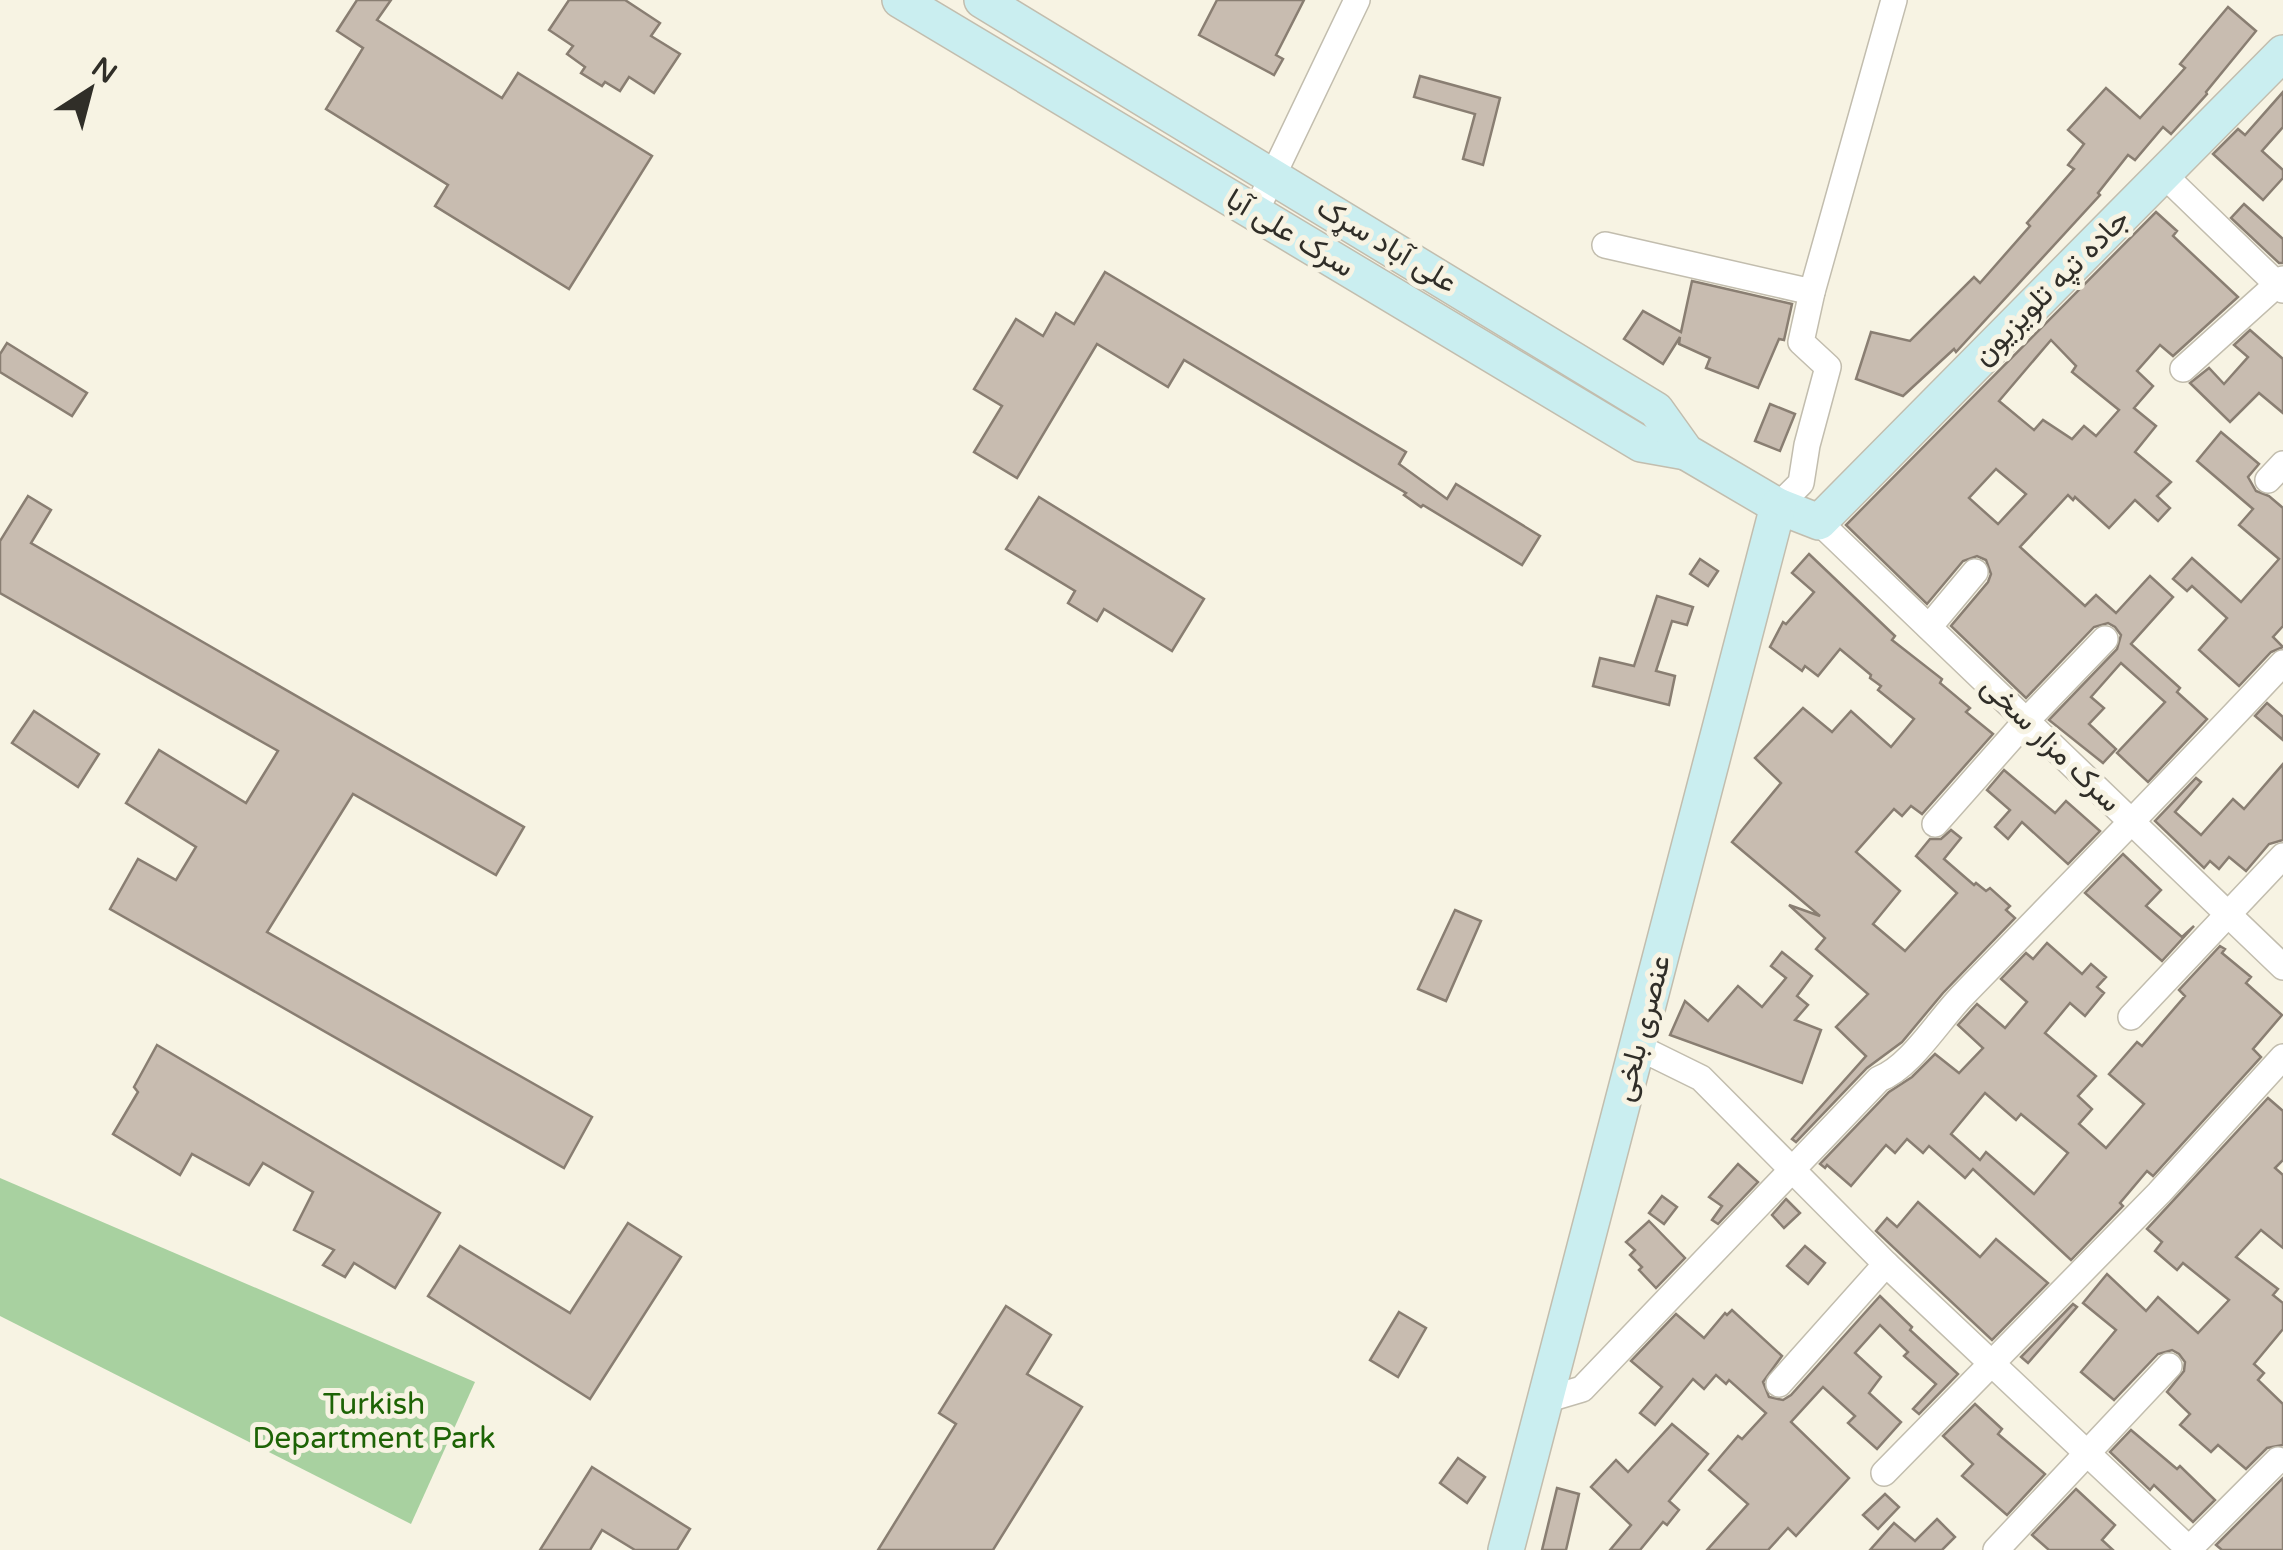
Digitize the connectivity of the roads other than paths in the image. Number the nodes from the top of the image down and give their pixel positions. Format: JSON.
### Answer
{"nodes":[{"id":1,"x":900,"y":0,"type":"edge"},
{"id":2,"x":982,"y":0,"type":"edge"},
{"id":3,"x":1358,"y":0,"type":"edge"},
{"id":4,"x":1894,"y":0,"type":"edge"},
{"id":5,"x":2283,"y":53,"type":"edge"},
{"id":6,"x":2162,"y":174,"type":"junction"},
{"id":7,"x":1272,"y":176,"type":"junction"},
{"id":8,"x":1255,"y":213,"type":"junction"},
{"id":9,"x":1605,"y":245,"type":"dead end"},
{"id":10,"x":2281,"y":285,"type":"edge"},
{"id":11,"x":1812,"y":292,"type":"junction"},
{"id":12,"x":2182,"y":369,"type":"dead end"},
{"id":13,"x":1686,"y":452,"type":"junction"},
{"id":14,"x":1778,"y":506,"type":"junction"},
{"id":15,"x":1819,"y":522,"type":"junction"},
{"id":16,"x":1975,"y":572,"type":"dead end"},
{"id":17,"x":1929,"y":627,"type":"junction"},
{"id":18,"x":2105,"y":639,"type":"dead end"},
{"id":19,"x":2283,"y":663,"type":"edge"},
{"id":20,"x":2026,"y":720,"type":"junction"},
{"id":21,"x":2133,"y":823,"type":"junction"},
{"id":22,"x":1934,"y":824,"type":"dead end"},
{"id":23,"x":2283,"y":856,"type":"edge"},
{"id":24,"x":2227,"y":913,"type":"junction"},
{"id":25,"x":2283,"y":967,"type":"edge"},
{"id":26,"x":2131,"y":1017,"type":"dead end"},
{"id":27,"x":1638,"y":1047,"type":"junction"},
{"id":28,"x":2283,"y":1057,"type":"edge"},
{"id":29,"x":1791,"y":1168,"type":"junction"},
{"id":30,"x":1886,"y":1264,"type":"junction"},
{"id":31,"x":1991,"y":1365,"type":"junction"},
{"id":32,"x":2168,"y":1366,"type":"dead end"},
{"id":33,"x":1779,"y":1384,"type":"dead end"},
{"id":34,"x":1545,"y":1400,"type":"junction"},
{"id":35,"x":2088,"y":1454,"type":"junction"},
{"id":36,"x":2278,"y":1460,"type":"dead end"},
{"id":37,"x":1884,"y":1473,"type":"dead end"},
{"id":38,"x":1506,"y":1550,"type":"edge"},
{"id":39,"x":1996,"y":1550,"type":"edge"},
{"id":40,"x":2189,"y":1550,"type":"edge"}],
"edges":[{"from":1,"to":8,"type":"street","name":"سرک علی آبا"},
{"from":2,"to":7,"type":"street","name":"علی آباد سړک"},
{"from":3,"to":7,"type":"street"},
{"from":4,"to":11,"type":"street"},
{"from":5,"to":6,"type":"street","name":"جاده تپه تلویزیون"},
{"from":6,"to":10,"type":"street"},
{"from":6,"to":15,"type":"street","name":"جاده تپه تلویزیون"},
{"from":7,"to":8,"type":"street"},
{"from":7,"to":13,"type":"street","name":"علی آباد سړک"},
{"from":8,"to":13,"type":"street","name":"سرک علی آبا"},
{"from":9,"to":11,"type":"street"},
{"from":10,"to":12,"type":"street"},
{"from":11,"to":14,"type":"street"},
{"from":13,"to":14,"type":"street","name":"علی آباد سړک"},
{"from":14,"to":15,"type":"street","name":"علی آباد سړک"},
{"from":14,"to":27,"type":"street","name":"عنصری بلخی"},
{"from":15,"to":17,"type":"street","name":"سرک مزار سخی"},
{"from":16,"to":17,"type":"street"},
{"from":17,"to":20,"type":"street","name":"سرک مزار سخی"},
{"from":18,"to":20,"type":"street"},
{"from":19,"to":21,"type":"street"},
{"from":20,"to":21,"type":"street","name":"سرک مزار سخی"},
{"from":20,"to":22,"type":"street"},
{"from":21,"to":24,"type":"street","name":"سرک مزار سخی"},
{"from":21,"to":29,"type":"street"},
{"from":23,"to":24,"type":"street"},
{"from":24,"to":25,"type":"street","name":"سرک مزار سخی"},
{"from":24,"to":26,"type":"street"},
{"from":27,"to":29,"type":"street"},
{"from":27,"to":34,"type":"street","name":"عنصری بلخی"},
{"from":28,"to":31,"type":"street"},
{"from":29,"to":30,"type":"street"},
{"from":29,"to":34,"type":"street"},
{"from":30,"to":31,"type":"street"},
{"from":30,"to":33,"type":"street"},
{"from":31,"to":35,"type":"street"},
{"from":31,"to":37,"type":"street"},
{"from":32,"to":35,"type":"street"},
{"from":34,"to":38,"type":"street","name":"عنصری بلخی"},
{"from":35,"to":39,"type":"street"},
{"from":35,"to":40,"type":"street"},
{"from":36,"to":40,"type":"street"}]}
